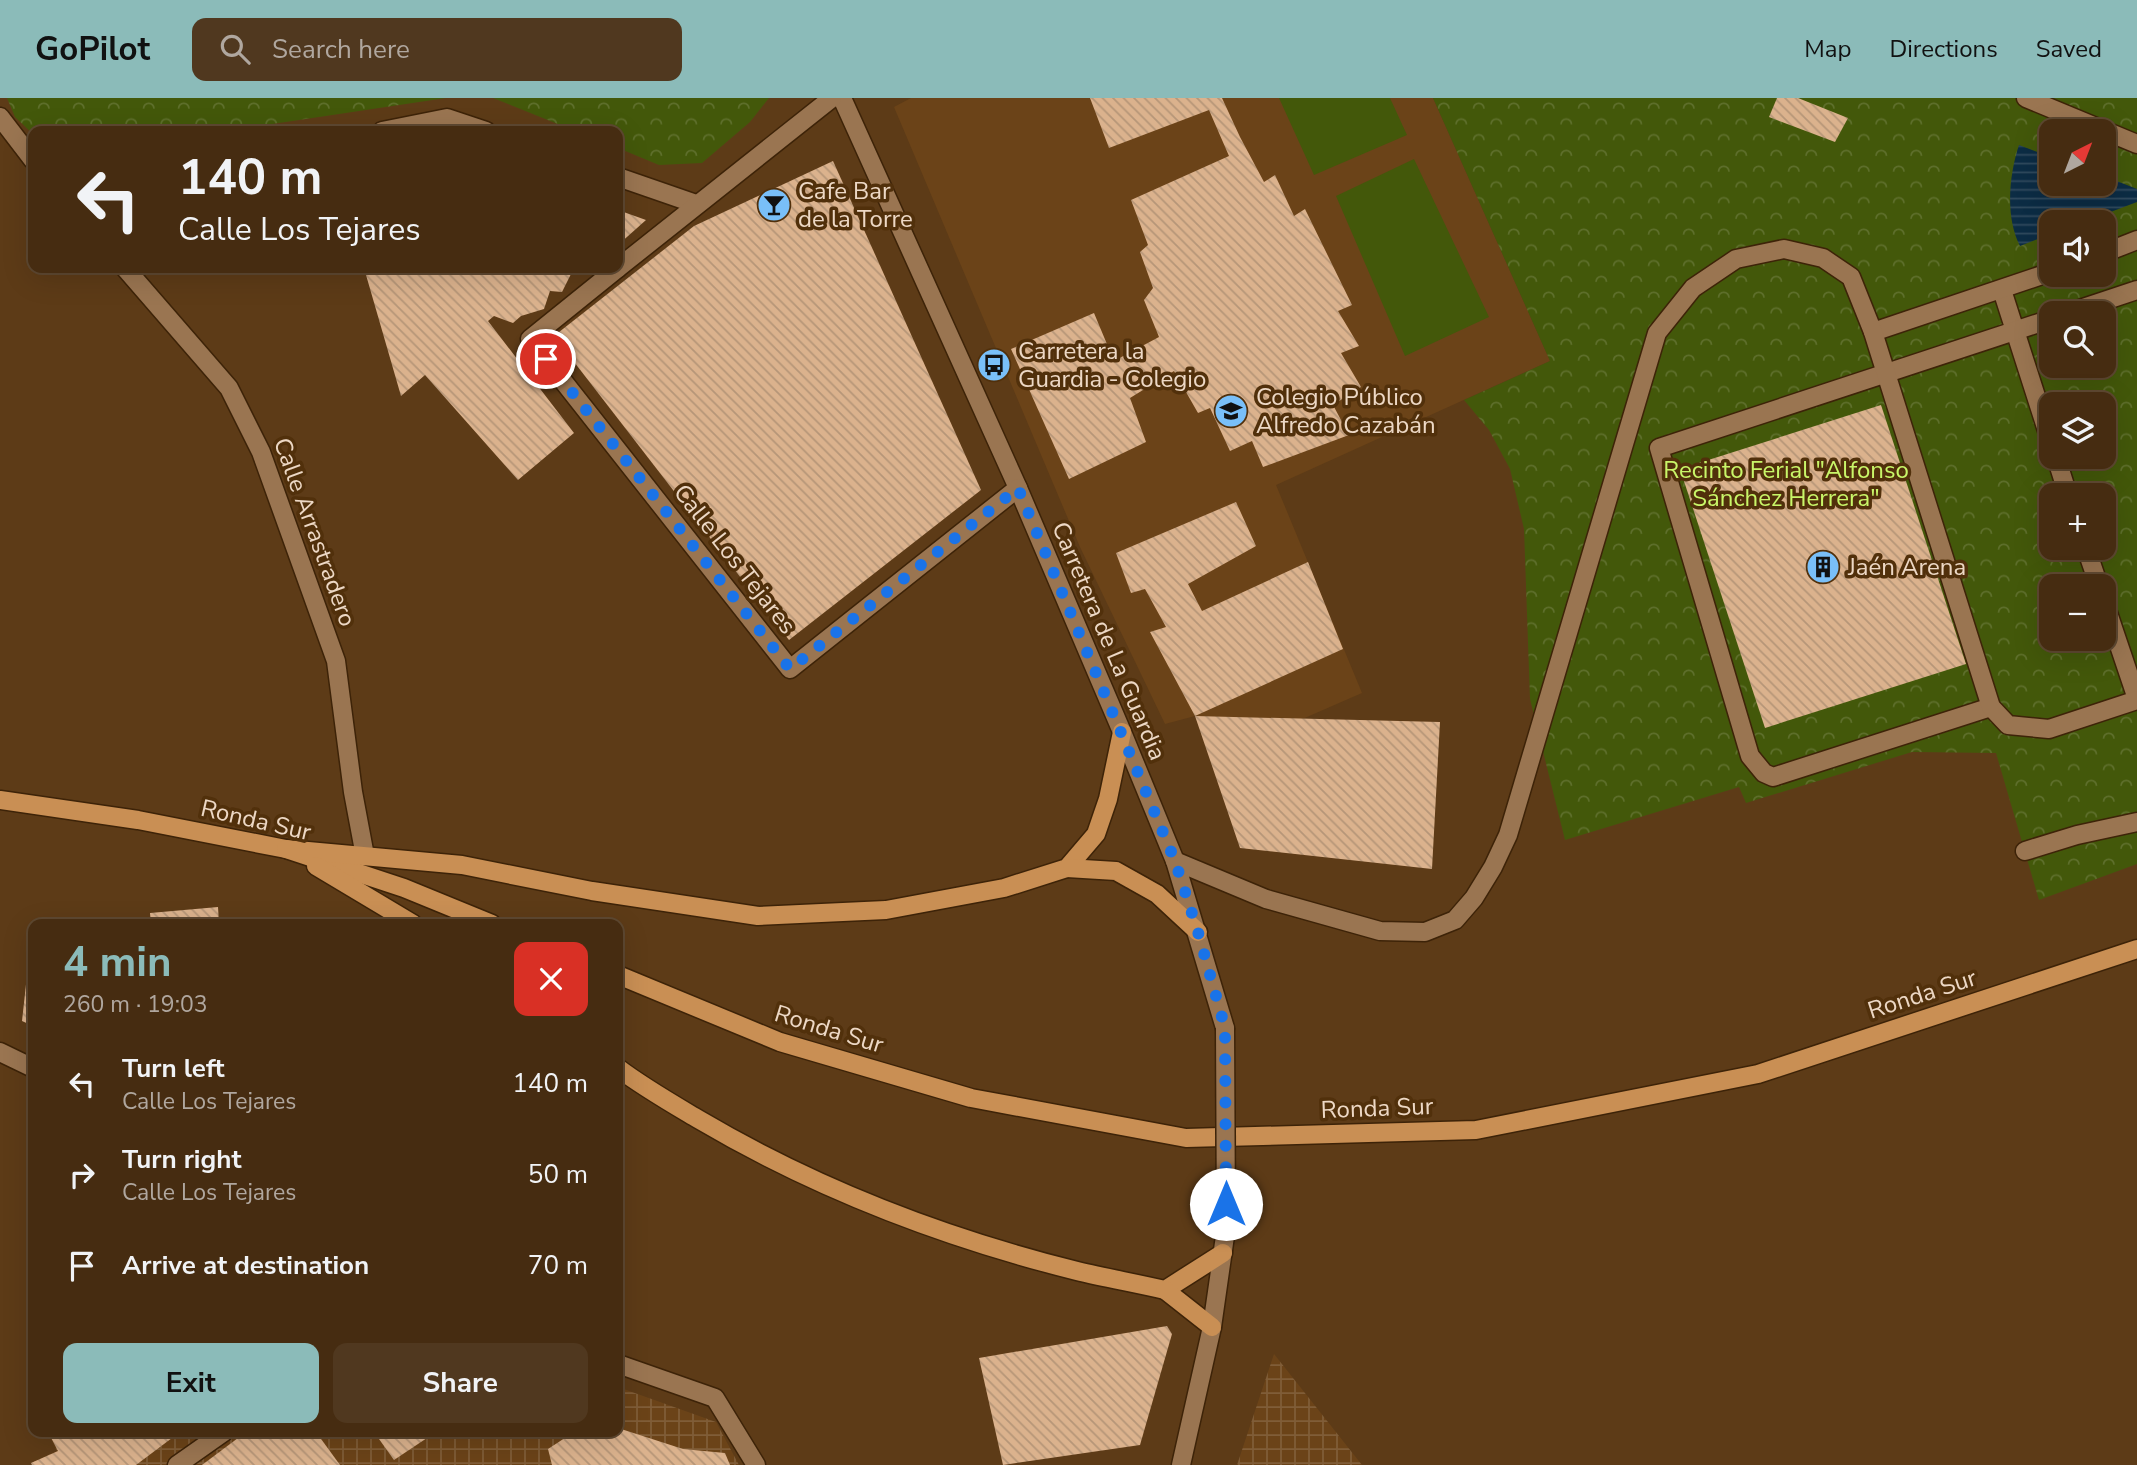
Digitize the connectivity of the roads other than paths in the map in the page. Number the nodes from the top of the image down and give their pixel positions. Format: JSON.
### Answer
{"nodes":[{"id":1,"x":832,"y":98,"type":"edge"},
{"id":2,"x":842,"y":98,"type":"edge"},
{"id":3,"x":2026,"y":98,"type":"edge"},
{"id":4,"x":0,"y":117,"type":"edge"},
{"id":5,"x":407,"y":126,"type":"edge"},
{"id":6,"x":471,"y":126,"type":"edge"},
{"id":7,"x":2137,"y":144,"type":"edge"},
{"id":8,"x":28,"y":153,"type":"edge"},
{"id":9,"x":623,"y":179,"type":"edge"},
{"id":10,"x":696,"y":204,"type":"junction"},
{"id":11,"x":2137,"y":240,"type":"edge"},
{"id":12,"x":2116,"y":248,"type":"edge"},
{"id":13,"x":623,"y":264,"type":"edge"},
{"id":14,"x":129,"y":273,"type":"edge"},
{"id":15,"x":612,"y":273,"type":"edge"},
{"id":16,"x":2039,"y":276,"type":"edge"},
{"id":17,"x":2002,"y":290,"type":"junction"},
{"id":18,"x":2137,"y":290,"type":"edge"},
{"id":19,"x":2104,"y":301,"type":"edge"},
{"id":20,"x":2039,"y":323,"type":"edge"},
{"id":21,"x":2014,"y":331,"type":"junction"},
{"id":22,"x":1873,"y":332,"type":"junction"},
{"id":23,"x":1886,"y":374,"type":"junction"},
{"id":24,"x":2039,"y":407,"type":"edge"},
{"id":25,"x":1018,"y":488,"type":"junction"},
{"id":26,"x":2116,"y":637,"type":"edge"},
{"id":27,"x":2137,"y":699,"type":"edge"},
{"id":28,"x":1991,"y":707,"type":"junction"},
{"id":29,"x":1122,"y":732,"type":"junction"},
{"id":30,"x":0,"y":800,"type":"edge"},
{"id":31,"x":2137,"y":822,"type":"edge"},
{"id":32,"x":285,"y":849,"type":"junction"},
{"id":33,"x":2025,"y":851,"type":"dead end"},
{"id":34,"x":365,"y":856,"type":"junction"},
{"id":35,"x":1175,"y":861,"type":"junction"},
{"id":36,"x":1067,"y":867,"type":"junction"},
{"id":37,"x":404,"y":919,"type":"edge"},
{"id":38,"x":480,"y":919,"type":"edge"},
{"id":39,"x":1198,"y":932,"type":"junction"},
{"id":40,"x":2137,"y":949,"type":"edge"},
{"id":41,"x":623,"y":977,"type":"edge"},
{"id":42,"x":0,"y":1052,"type":"edge"},
{"id":43,"x":28,"y":1066,"type":"edge"},
{"id":44,"x":623,"y":1072,"type":"edge"},
{"id":45,"x":1223,"y":1253,"type":"junction"},
{"id":46,"x":1165,"y":1290,"type":"junction"},
{"id":47,"x":1212,"y":1327,"type":"junction"},
{"id":48,"x":623,"y":1366,"type":"edge"},
{"id":49,"x":217,"y":1437,"type":"edge"},
{"id":50,"x":177,"y":1465,"type":"edge"},
{"id":51,"x":756,"y":1465,"type":"edge"},
{"id":52,"x":1181,"y":1465,"type":"edge"}],
"edges":[{"from":1,"to":10,"type":"street","name":"Calle Los Tejares"},
{"from":2,"to":25,"type":"street","name":"Carretera de La Guardia"},
{"from":3,"to":7,"type":"street"},
{"from":4,"to":8,"type":"street"},
{"from":5,"to":6,"type":"street"},
{"from":9,"to":10,"type":"street"},
{"from":10,"to":13,"type":"street","name":"Calle Los Tejares"},
{"from":11,"to":12,"type":"street"},
{"from":14,"to":34,"type":"street","name":"Calle Arrastradero"},
{"from":15,"to":25,"type":"street","name":"Calle Los Tejares"},
{"from":16,"to":17,"type":"street"},
{"from":17,"to":21,"type":"street"},
{"from":17,"to":22,"type":"street"},
{"from":18,"to":19,"type":"street"},
{"from":20,"to":21,"type":"street"},
{"from":21,"to":23,"type":"street"},
{"from":21,"to":24,"type":"street"},
{"from":22,"to":23,"type":"street"},
{"from":22,"to":35,"type":"street"},
{"from":23,"to":28,"type":"street"},
{"from":23,"to":28,"type":"street"},
{"from":25,"to":29,"type":"street","name":"Carretera de La Guardia"},
{"from":26,"to":27,"type":"street"},
{"from":27,"to":28,"type":"street"},
{"from":29,"to":35,"type":"street","name":"Carretera de La Guardia"},
{"from":29,"to":36,"type":"main road"},
{"from":30,"to":32,"type":"main road","name":"Ronda Sur"},
{"from":31,"to":33,"type":"street"},
{"from":32,"to":34,"type":"main road"},
{"from":32,"to":37,"type":"main road"},
{"from":32,"to":38,"type":"main road","name":"Ronda Sur"},
{"from":34,"to":36,"type":"main road"},
{"from":35,"to":39,"type":"street","name":"Carretera de La Guardia"},
{"from":36,"to":39,"type":"main road"},
{"from":39,"to":45,"type":"street","name":"Carretera de La Guardia","bridge":true},
{"from":40,"to":41,"type":"main road","name":"Ronda Sur"},
{"from":42,"to":43,"type":"street"},
{"from":44,"to":46,"type":"main road"},
{"from":45,"to":46,"type":"main road"},
{"from":45,"to":47,"type":"street","name":"Carretera de La Guardia"},
{"from":46,"to":47,"type":"main road"},
{"from":47,"to":52,"type":"street","name":"Carretera de La Guardia"},
{"from":48,"to":51,"type":"street"},
{"from":49,"to":50,"type":"street"}]}
